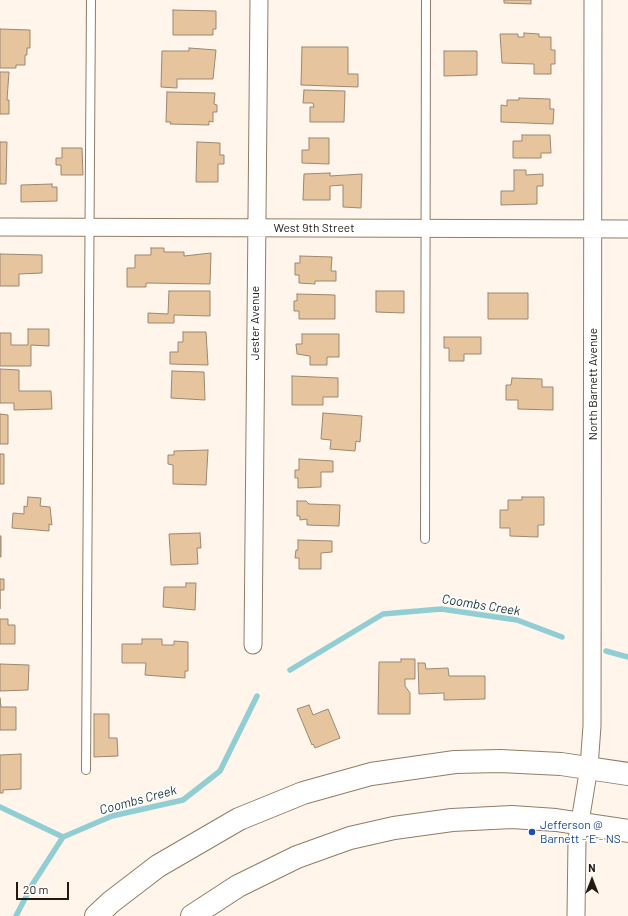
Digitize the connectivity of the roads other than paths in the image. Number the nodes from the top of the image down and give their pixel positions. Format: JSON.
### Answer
{"nodes":[{"id":1,"x":91,"y":0,"type":"edge"},
{"id":2,"x":259,"y":0,"type":"edge"},
{"id":3,"x":426,"y":0,"type":"edge"},
{"id":4,"x":593,"y":0,"type":"edge"},
{"id":5,"x":0,"y":227,"type":"edge"},
{"id":6,"x":88,"y":227,"type":"junction"},
{"id":7,"x":255,"y":228,"type":"junction"},
{"id":8,"x":426,"y":228,"type":"junction"},
{"id":9,"x":593,"y":228,"type":"junction"},
{"id":10,"x":628,"y":229,"type":"edge"},
{"id":11,"x":425,"y":539,"type":"dead end"},
{"id":12,"x":253,"y":645,"type":"dead end"},
{"id":13,"x":589,"y":768,"type":"junction"},
{"id":14,"x":86,"y":770,"type":"dead end"},
{"id":15,"x":628,"y":774,"type":"edge"},
{"id":16,"x":579,"y":824,"type":"junction"},
{"id":17,"x":628,"y":831,"type":"edge"},
{"id":18,"x":96,"y":916,"type":"edge"},
{"id":19,"x":192,"y":916,"type":"edge"},
{"id":20,"x":576,"y":916,"type":"edge"}],
"edges":[{"from":1,"to":6,"type":"lane"},
{"from":2,"to":7,"type":"street","name":"Jester Avenue"},
{"from":3,"to":8,"type":"lane"},
{"from":4,"to":9,"type":"street","name":"North Barnett Avenue"},
{"from":5,"to":6,"type":"street","name":"West 9th Street"},
{"from":6,"to":7,"type":"street","name":"West 9th Street"},
{"from":6,"to":14,"type":"lane"},
{"from":7,"to":8,"type":"street","name":"West 9th Street"},
{"from":7,"to":12,"type":"street","name":"Jester Avenue"},
{"from":8,"to":9,"type":"street","name":"West 9th Street"},
{"from":8,"to":11,"type":"lane"},
{"from":9,"to":10,"type":"street","name":"West 9th Street"},
{"from":9,"to":13,"type":"street","name":"North Barnett Avenue"},
{"from":13,"to":15,"type":"main road"},
{"from":13,"to":16,"type":"street","name":"North Barnett Avenue"},
{"from":13,"to":18,"type":"main road"},
{"from":16,"to":17,"type":"main road"},
{"from":16,"to":19,"type":"main road"},
{"from":16,"to":20,"type":"street","name":"North Barnett Avenue"}]}
